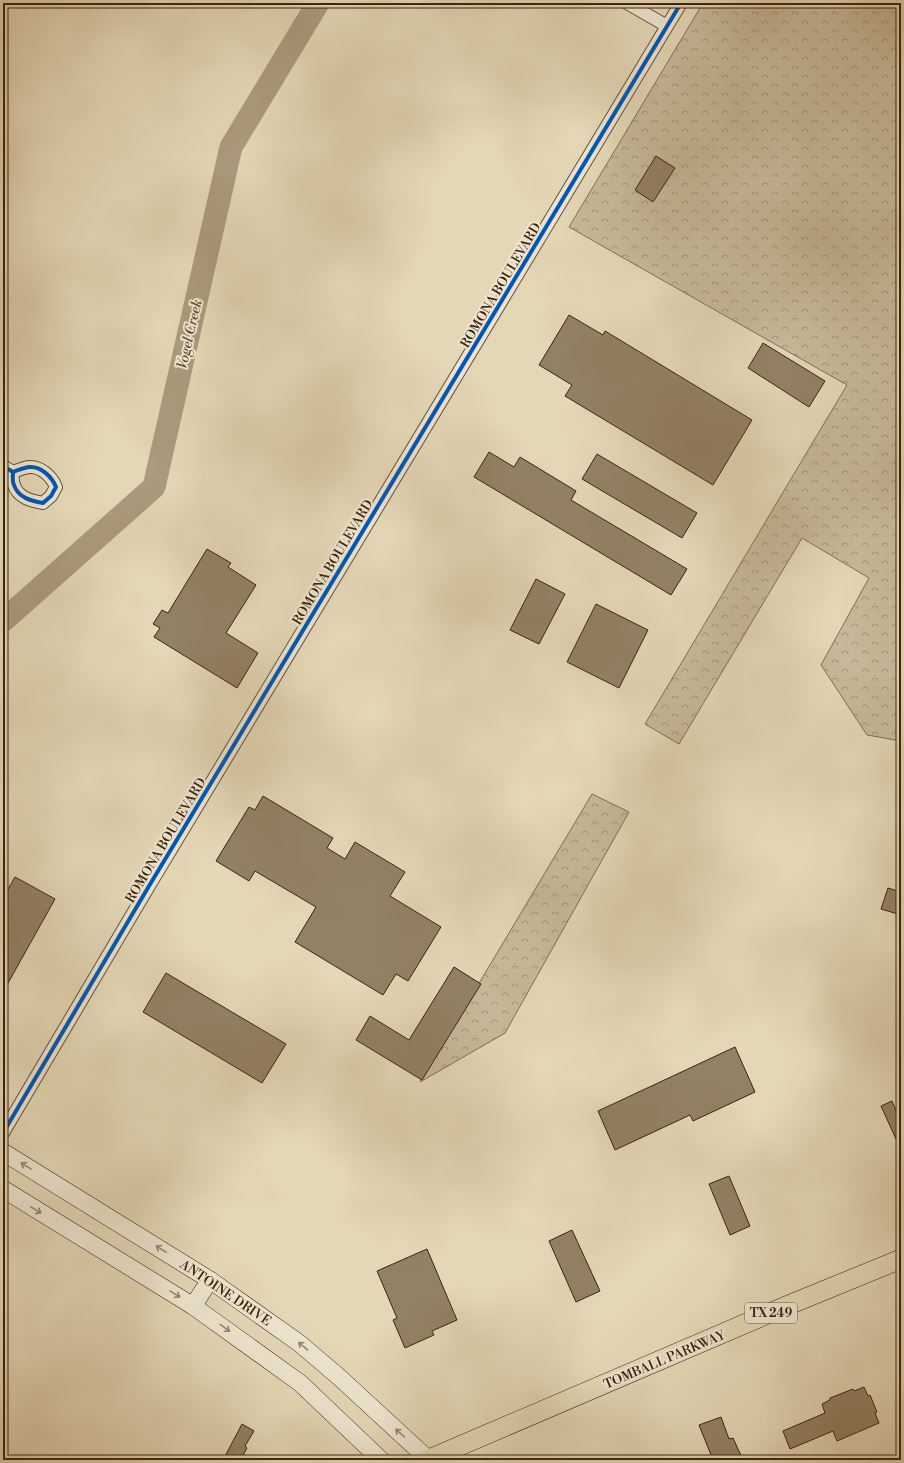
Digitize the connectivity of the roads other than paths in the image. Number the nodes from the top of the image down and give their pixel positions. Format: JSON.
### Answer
{"nodes":[{"id":1,"x":627,"y":3,"type":"edge"},
{"id":2,"x":681,"y":3,"type":"edge"},
{"id":3,"x":667,"y":26,"type":"junction"},
{"id":4,"x":3,"y":1133,"type":"edge"},
{"id":5,"x":3,"y":1152,"type":"edge"},
{"id":6,"x":3,"y":1189,"type":"edge"},
{"id":7,"x":899,"y":1261,"type":"edge"},
{"id":8,"x":210,"y":1280,"type":"junction"},
{"id":9,"x":193,"y":1306,"type":"junction"},
{"id":10,"x":381,"y":1460,"type":"edge"},
{"id":11,"x":428,"y":1460,"type":"edge"}],
"edges":[{"from":1,"to":3,"type":"street"},
{"from":2,"to":3,"type":"street","name":"ROMONA BOULEVARD"},
{"from":3,"to":4,"type":"street","name":"ROMONA BOULEVARD"},
{"from":8,"to":5,"type":"main road","name":"ANTOINE DRIVE","one_way":true},
{"from":6,"to":9,"type":"main road","one_way":true},
{"from":7,"to":11,"type":"main road","name":"TOMBALL PARKWAY","number":"TX 249"},
{"from":8,"to":9,"type":"main road"},
{"from":11,"to":8,"type":"main road","name":"ANTOINE DRIVE","one_way":true},
{"from":9,"to":10,"type":"main road","one_way":true}]}
